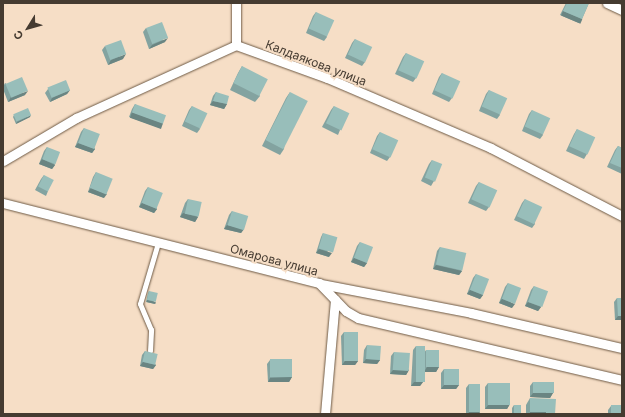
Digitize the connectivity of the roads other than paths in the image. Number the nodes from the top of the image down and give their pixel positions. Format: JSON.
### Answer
{"nodes":[{"id":1,"x":236,"y":3,"type":"edge"},
{"id":2,"x":607,"y":3,"type":"edge"},
{"id":3,"x":622,"y":10,"type":"edge"},
{"id":4,"x":236,"y":45,"type":"junction"},
{"id":5,"x":3,"y":161,"type":"edge"},
{"id":6,"x":3,"y":203,"type":"edge"},
{"id":7,"x":622,"y":216,"type":"edge"},
{"id":8,"x":158,"y":242,"type":"junction"},
{"id":9,"x":319,"y":283,"type":"junction"},
{"id":10,"x":335,"y":300,"type":"junction"},
{"id":11,"x":622,"y":348,"type":"edge"},
{"id":12,"x":150,"y":351,"type":"edge"},
{"id":13,"x":622,"y":380,"type":"edge"},
{"id":14,"x":325,"y":414,"type":"edge"}],
"edges":[{"from":1,"to":4,"type":"street"},
{"from":2,"to":3,"type":"street"},
{"from":4,"to":5,"type":"street"},
{"from":4,"to":7,"type":"street","name":"Калдаякова улица"},
{"from":6,"to":8,"type":"street","name":"Омарова улица"},
{"from":8,"to":9,"type":"street","name":"Омарова улица"},
{"from":8,"to":12,"type":"lane"},
{"from":9,"to":10,"type":"street","name":"Омарова улица"},
{"from":9,"to":11,"type":"street"},
{"from":10,"to":13,"type":"street","name":"Омарова улица"},
{"from":10,"to":14,"type":"street"}]}
